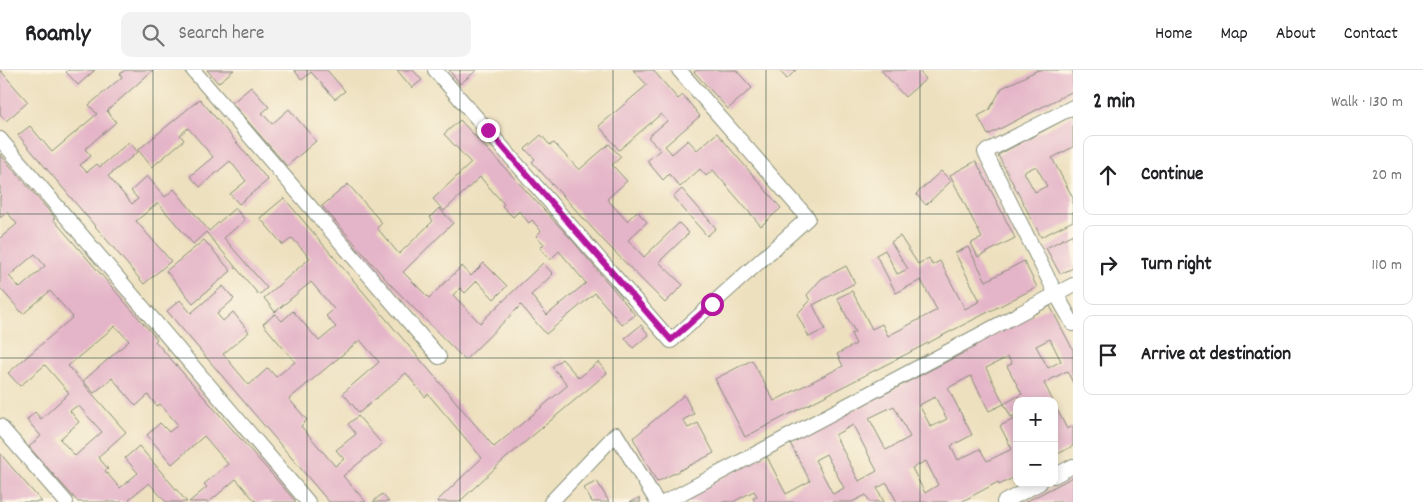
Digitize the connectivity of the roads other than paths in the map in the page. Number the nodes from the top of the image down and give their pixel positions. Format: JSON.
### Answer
{"nodes":[{"id":1,"x":193,"y":70,"type":"edge"},
{"id":2,"x":435,"y":70,"type":"edge"},
{"id":3,"x":679,"y":70,"type":"edge"},
{"id":4,"x":1073,"y":107,"type":"edge"},
{"id":5,"x":0,"y":138,"type":"edge"},
{"id":6,"x":1073,"y":285,"type":"edge"},
{"id":7,"x":1056,"y":294,"type":"junction"},
{"id":8,"x":1073,"y":324,"type":"edge"},
{"id":9,"x":439,"y":357,"type":"dead end"},
{"id":10,"x":0,"y":426,"type":"edge"},
{"id":11,"x":1073,"y":466,"type":"edge"},
{"id":12,"x":1058,"y":474,"type":"edge"},
{"id":13,"x":1032,"y":487,"type":"edge"},
{"id":14,"x":66,"y":502,"type":"edge"},
{"id":15,"x":308,"y":502,"type":"edge"},
{"id":16,"x":551,"y":502,"type":"edge"},
{"id":17,"x":657,"y":502,"type":"edge"},
{"id":18,"x":665,"y":502,"type":"edge"},
{"id":19,"x":1004,"y":502,"type":"edge"}],
"edges":[{"from":1,"to":9,"type":"street"},
{"from":2,"to":3,"type":"street"},
{"from":4,"to":7,"type":"street"},
{"from":5,"to":15,"type":"street"},
{"from":6,"to":7,"type":"street"},
{"from":7,"to":8,"type":"street"},
{"from":7,"to":18,"type":"street"},
{"from":10,"to":14,"type":"street"},
{"from":11,"to":12,"type":"street"},
{"from":13,"to":19,"type":"street"},
{"from":16,"to":17,"type":"street"}]}
